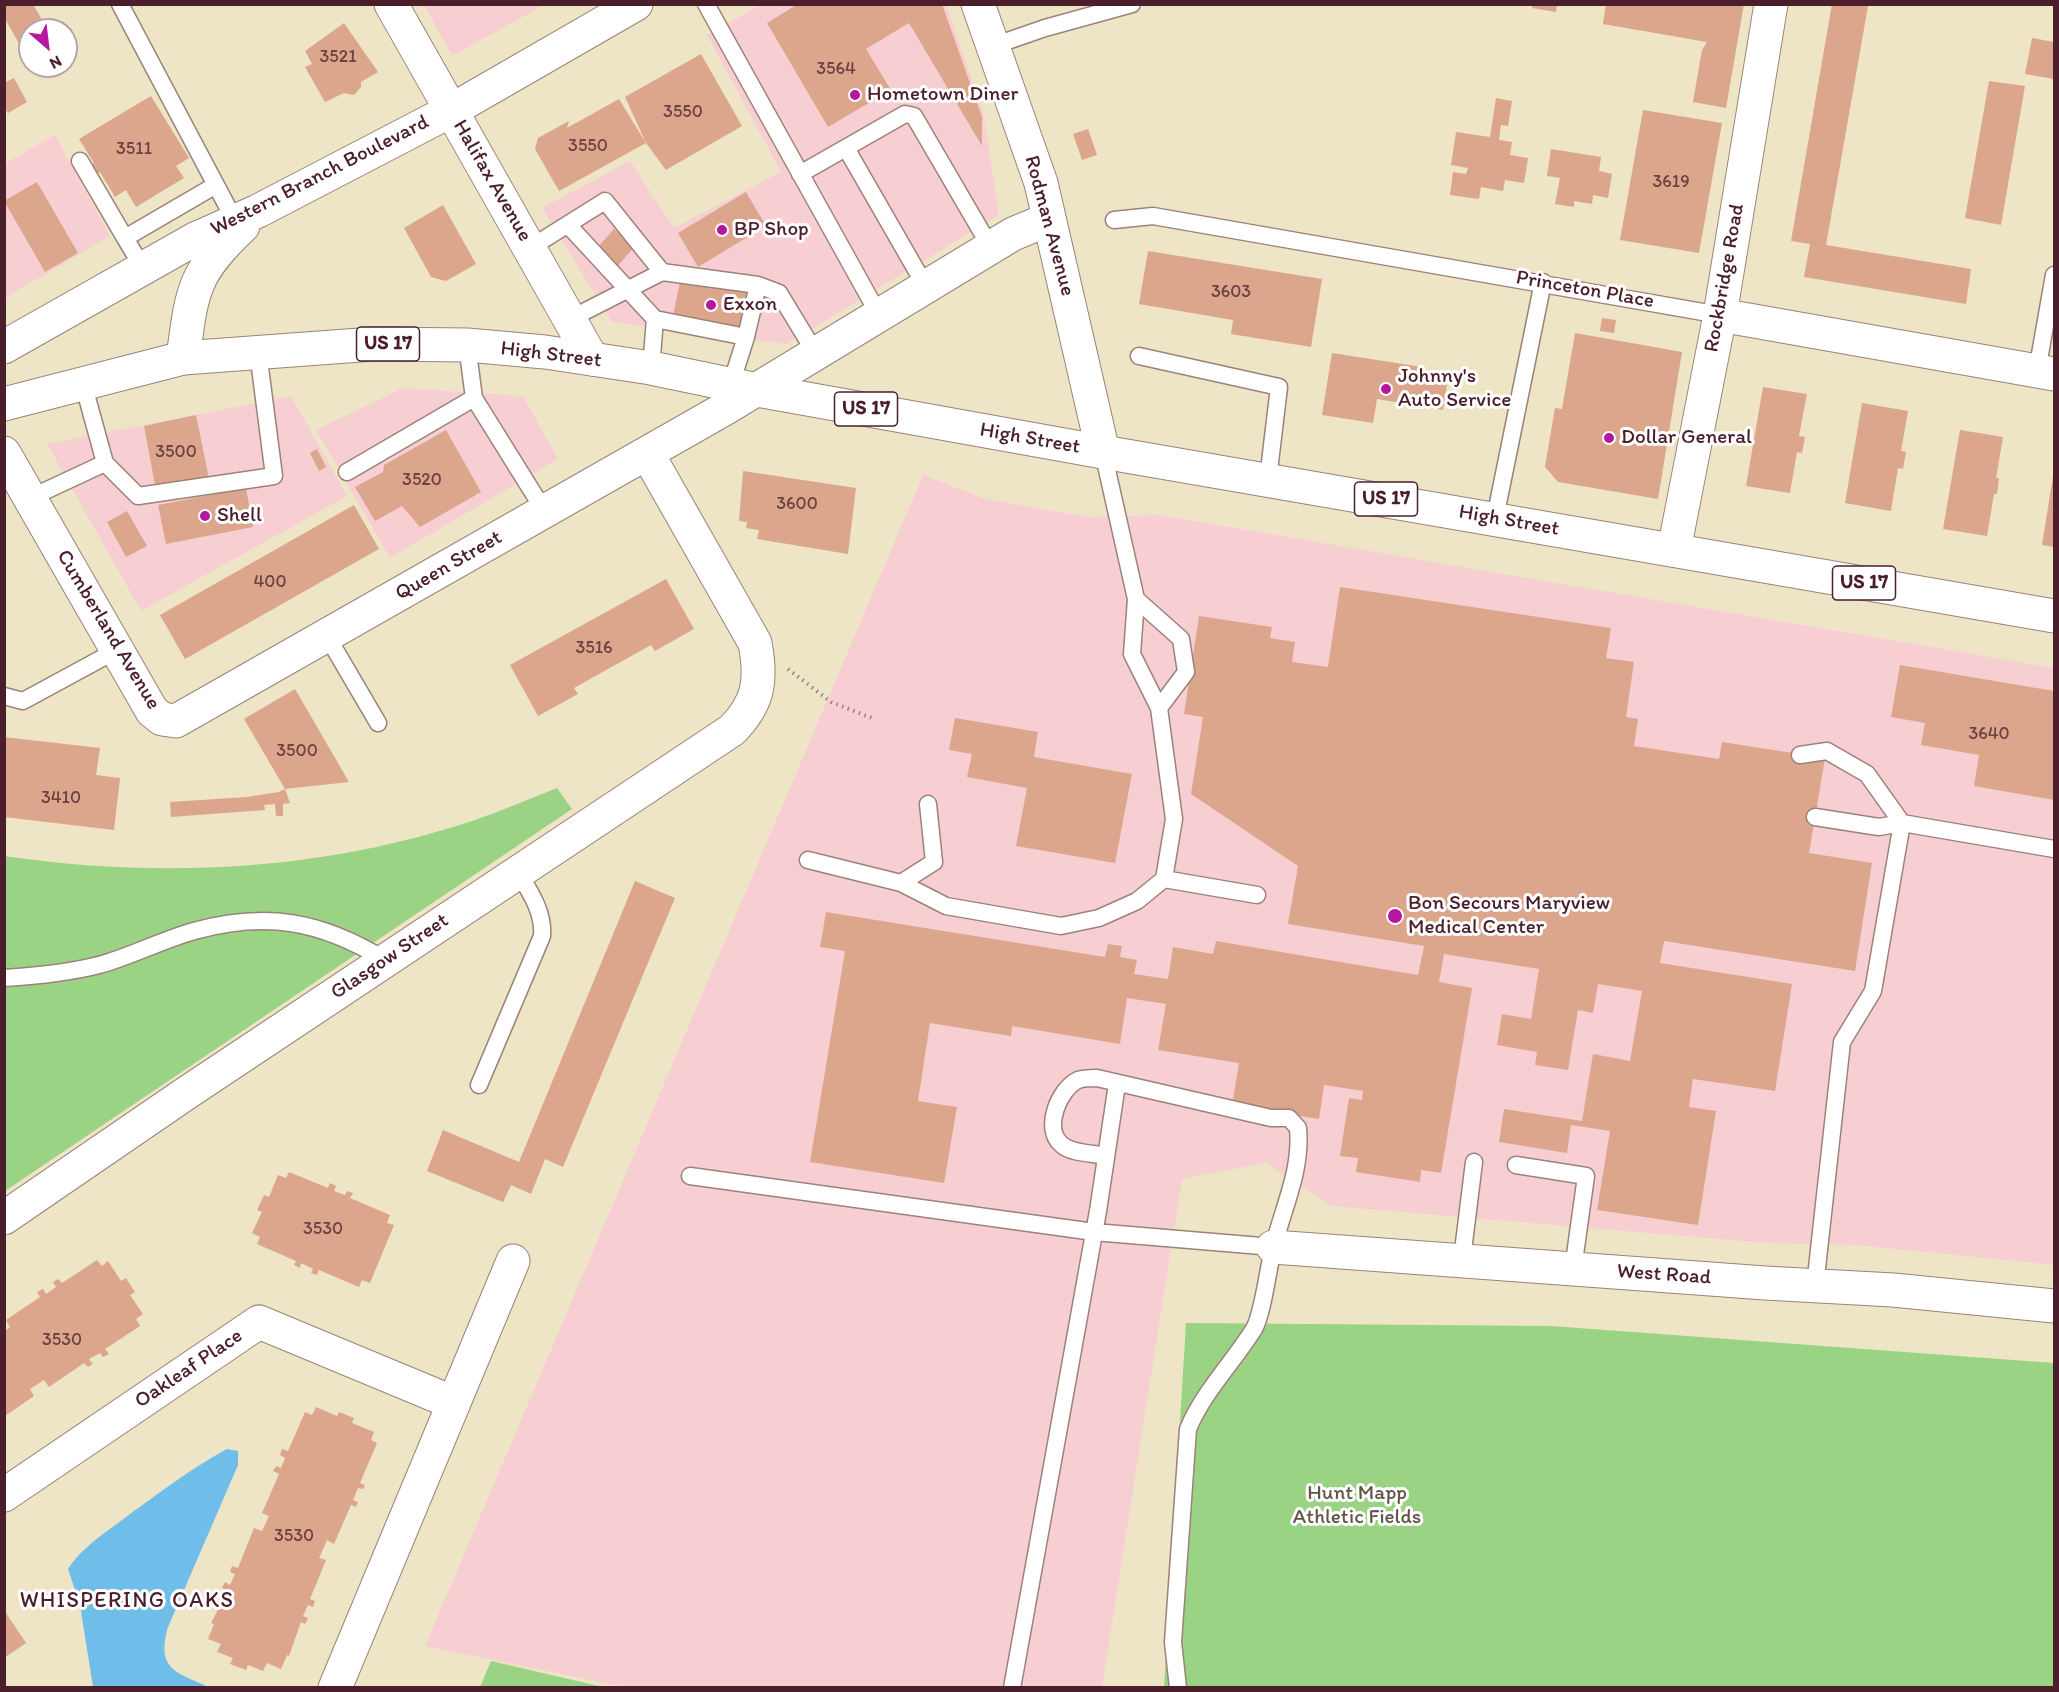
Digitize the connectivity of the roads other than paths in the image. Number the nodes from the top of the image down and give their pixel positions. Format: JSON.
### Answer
{"nodes":[{"id":1,"x":120,"y":4,"type":"edge"},
{"id":2,"x":391,"y":4,"type":"edge"},
{"id":3,"x":636,"y":4,"type":"edge"},
{"id":4,"x":706,"y":4,"type":"edge"},
{"id":5,"x":978,"y":4,"type":"edge"},
{"id":6,"x":1132,"y":4,"type":"edge"},
{"id":7,"x":1771,"y":4,"type":"edge"},
{"id":8,"x":993,"y":46,"type":"junction"},
{"id":9,"x":452,"y":110,"type":"junction"},
{"id":10,"x":846,"y":148,"type":"junction"},
{"id":11,"x":80,"y":161,"type":"dead end"},
{"id":12,"x":800,"y":174,"type":"junction"},
{"id":13,"x":216,"y":185,"type":"junction"},
{"id":14,"x":247,"y":216,"type":"junction"},
{"id":15,"x":1049,"y":219,"type":"junction"},
{"id":16,"x":1114,"y":220,"type":"dead end"},
{"id":17,"x":569,"y":226,"type":"junction"},
{"id":18,"x":125,"y":238,"type":"junction"},
{"id":19,"x":530,"y":248,"type":"junction"},
{"id":20,"x":991,"y":248,"type":"junction"},
{"id":21,"x":143,"y":268,"type":"junction"},
{"id":22,"x":662,"y":272,"type":"junction"},
{"id":23,"x":2055,"y":275,"type":"edge"},
{"id":24,"x":1543,"y":282,"type":"junction"},
{"id":25,"x":758,"y":285,"type":"junction"},
{"id":26,"x":926,"y":287,"type":"junction"},
{"id":27,"x":628,"y":290,"type":"junction"},
{"id":28,"x":879,"y":315,"type":"junction"},
{"id":29,"x":1720,"y":315,"type":"junction"},
{"id":30,"x":570,"y":319,"type":"junction"},
{"id":31,"x":655,"y":319,"type":"junction"},
{"id":32,"x":746,"y":337,"type":"junction"},
{"id":33,"x":467,"y":345,"type":"junction"},
{"id":34,"x":4,"y":347,"type":"edge"},
{"id":35,"x":258,"y":352,"type":"junction"},
{"id":36,"x":816,"y":354,"type":"junction"},
{"id":37,"x":1139,"y":356,"type":"dead end"},
{"id":38,"x":183,"y":358,"type":"junction"},
{"id":39,"x":592,"y":359,"type":"junction"},
{"id":40,"x":651,"y":368,"type":"junction"},
{"id":41,"x":2046,"y":373,"type":"edge"},
{"id":42,"x":83,"y":383,"type":"junction"},
{"id":43,"x":744,"y":387,"type":"junction"},
{"id":44,"x":474,"y":398,"type":"junction"},
{"id":45,"x":4,"y":405,"type":"edge"},
{"id":46,"x":1103,"y":452,"type":"junction"},
{"id":47,"x":4,"y":453,"type":"edge"},
{"id":48,"x":646,"y":453,"type":"junction"},
{"id":49,"x":105,"y":463,"type":"junction"},
{"id":50,"x":347,"y":472,"type":"dead end"},
{"id":51,"x":1268,"y":479,"type":"junction"},
{"id":52,"x":30,"y":498,"type":"junction"},
{"id":53,"x":545,"y":512,"type":"junction"},
{"id":54,"x":1495,"y":519,"type":"junction"},
{"id":55,"x":1674,"y":550,"type":"junction"},
{"id":56,"x":1136,"y":599,"type":"junction"},
{"id":57,"x":2055,"y":616,"type":"edge"},
{"id":58,"x":327,"y":636,"type":"junction"},
{"id":59,"x":117,"y":650,"type":"junction"},
{"id":60,"x":251,"y":679,"type":"joint"},
{"id":61,"x":4,"y":696,"type":"edge"},
{"id":62,"x":1159,"y":708,"type":"junction"},
{"id":63,"x":378,"y":723,"type":"dead end"},
{"id":64,"x":1800,"y":755,"type":"dead end"},
{"id":65,"x":928,"y":804,"type":"dead end"},
{"id":66,"x":1815,"y":817,"type":"dead end"},
{"id":67,"x":1902,"y":823,"type":"junction"},
{"id":68,"x":2055,"y":849,"type":"edge"},
{"id":69,"x":808,"y":860,"type":"dead end"},
{"id":70,"x":518,"y":872,"type":"junction"},
{"id":71,"x":1164,"y":879,"type":"junction"},
{"id":72,"x":901,"y":884,"type":"junction"},
{"id":73,"x":1257,"y":895,"type":"dead end"},
{"id":74,"x":385,"y":960,"type":"junction"},
{"id":75,"x":4,"y":978,"type":"edge"},
{"id":76,"x":1117,"y":1084,"type":"junction"},
{"id":77,"x":479,"y":1085,"type":"dead end"},
{"id":78,"x":1106,"y":1156,"type":"junction"},
{"id":79,"x":1474,"y":1162,"type":"dead end"},
{"id":80,"x":1516,"y":1165,"type":"dead end"},
{"id":81,"x":690,"y":1176,"type":"dead end"},
{"id":82,"x":4,"y":1218,"type":"edge"},
{"id":83,"x":1094,"y":1232,"type":"junction"},
{"id":84,"x":1273,"y":1247,"type":"junction"},
{"id":85,"x":1462,"y":1259,"type":"junction"},
{"id":86,"x":513,"y":1261,"type":"dead end"},
{"id":87,"x":1573,"y":1269,"type":"junction"},
{"id":88,"x":1815,"y":1286,"type":"junction"},
{"id":89,"x":2055,"y":1306,"type":"edge"},
{"id":90,"x":454,"y":1403,"type":"junction"},
{"id":91,"x":4,"y":1494,"type":"edge"},
{"id":92,"x":334,"y":1688,"type":"edge"},
{"id":93,"x":1012,"y":1688,"type":"edge"},
{"id":94,"x":1178,"y":1688,"type":"edge"}],
"edges":[{"from":1,"to":13,"type":"lane"},
{"from":2,"to":9,"type":"street","name":"Halifax Avenue"},
{"from":3,"to":9,"type":"street","name":"Western Branch Boulevard"},
{"from":4,"to":12,"type":"lane"},
{"from":5,"to":8,"type":"street","name":"Rodman Avenue"},
{"from":6,"to":8,"type":"lane"},
{"from":7,"to":29,"type":"street","name":"Rockbridge Road"},
{"from":8,"to":15,"type":"street","name":"Rodman Avenue"},
{"from":9,"to":14,"type":"street","name":"Western Branch Boulevard"},
{"from":9,"to":19,"type":"street","name":"Halifax Avenue"},
{"from":10,"to":12,"type":"lane"},
{"from":10,"to":20,"type":"lane"},
{"from":10,"to":26,"type":"lane"},
{"from":11,"to":18,"type":"lane"},
{"from":12,"to":28,"type":"lane"},
{"from":13,"to":14,"type":"lane"},
{"from":13,"to":18,"type":"lane"},
{"from":14,"to":21,"type":"street","name":"Western Branch Boulevard"},
{"from":14,"to":38,"type":"street"},
{"from":15,"to":20,"type":"street","name":"Queen Street"},
{"from":15,"to":46,"type":"street","name":"Rodman Avenue"},
{"from":16,"to":24,"type":"lane","name":"Princeton Place"},
{"from":17,"to":19,"type":"lane"},
{"from":17,"to":22,"type":"lane"},
{"from":17,"to":27,"type":"lane"},
{"from":18,"to":21,"type":"lane"},
{"from":19,"to":30,"type":"street","name":"Halifax Avenue"},
{"from":20,"to":26,"type":"street","name":"Queen Street"},
{"from":21,"to":34,"type":"street","name":"Western Branch Boulevard"},
{"from":22,"to":25,"type":"lane"},
{"from":22,"to":27,"type":"lane"},
{"from":23,"to":41,"type":"lane"},
{"from":24,"to":29,"type":"lane","name":"Princeton Place"},
{"from":24,"to":54,"type":"lane"},
{"from":25,"to":32,"type":"lane"},
{"from":25,"to":36,"type":"lane"},
{"from":26,"to":28,"type":"street","name":"Queen Street"},
{"from":27,"to":30,"type":"lane"},
{"from":27,"to":31,"type":"lane"},
{"from":28,"to":36,"type":"street","name":"Queen Street"},
{"from":29,"to":41,"type":"street","name":"Princeton Place"},
{"from":29,"to":55,"type":"street","name":"Rockbridge Road"},
{"from":30,"to":39,"type":"street","name":"Halifax Avenue"},
{"from":31,"to":32,"type":"lane"},
{"from":31,"to":40,"type":"lane"},
{"from":32,"to":43,"type":"lane"},
{"from":33,"to":35,"type":"street","name":"High Street","number":"US 17"},
{"from":33,"to":39,"type":"street","name":"High Street","number":"US 17"},
{"from":33,"to":44,"type":"lane"},
{"from":35,"to":38,"type":"street","name":"High Street","number":"US 17"},
{"from":35,"to":49,"type":"lane"},
{"from":36,"to":43,"type":"street","name":"Queen Street"},
{"from":37,"to":51,"type":"lane"},
{"from":38,"to":42,"type":"street","name":"High Street","number":"US 17"},
{"from":39,"to":40,"type":"street","name":"High Street","number":"US 17"},
{"from":40,"to":43,"type":"street","name":"High Street","number":"US 17"},
{"from":42,"to":45,"type":"street","name":"High Street","number":"US 17"},
{"from":42,"to":49,"type":"lane"},
{"from":43,"to":46,"type":"street","name":"High Street","number":"US 17"},
{"from":43,"to":48,"type":"street","name":"Queen Street"},
{"from":44,"to":50,"type":"lane"},
{"from":44,"to":53,"type":"lane"},
{"from":46,"to":51,"type":"street","name":"High Street","number":"US 17"},
{"from":46,"to":56,"type":"lane"},
{"from":47,"to":52,"type":"street","name":"Cumberland Avenue"},
{"from":48,"to":53,"type":"street","name":"Queen Street"},
{"from":48,"to":70,"type":"street","name":"Glasgow Street"},
{"from":49,"to":52,"type":"lane"},
{"from":51,"to":54,"type":"street","name":"High Street","number":"US 17"},
{"from":52,"to":59,"type":"street","name":"Cumberland Avenue"},
{"from":53,"to":58,"type":"street","name":"Queen Street"},
{"from":54,"to":55,"type":"street","name":"High Street","number":"US 17"},
{"from":55,"to":57,"type":"street","name":"High Street","number":"US 17"},
{"from":56,"to":62,"type":"lane"},
{"from":56,"to":62,"type":"lane"},
{"from":58,"to":60,"type":"street","name":"Queen Street"},
{"from":58,"to":63,"type":"lane"},
{"from":59,"to":60,"type":"street","name":"Cumberland Avenue"},
{"from":59,"to":61,"type":"lane"},
{"from":62,"to":71,"type":"lane"},
{"from":64,"to":67,"type":"lane"},
{"from":65,"to":72,"type":"lane"},
{"from":66,"to":67,"type":"lane"},
{"from":67,"to":68,"type":"lane"},
{"from":67,"to":88,"type":"lane"},
{"from":69,"to":72,"type":"lane"},
{"from":70,"to":74,"type":"street","name":"Glasgow Street"},
{"from":70,"to":77,"type":"lane"},
{"from":71,"to":72,"type":"lane"},
{"from":71,"to":73,"type":"lane"},
{"from":74,"to":75,"type":"lane"},
{"from":74,"to":82,"type":"street","name":"Glasgow Street"},
{"from":76,"to":78,"type":"lane"},
{"from":76,"to":78,"type":"lane"},
{"from":76,"to":84,"type":"lane"},
{"from":78,"to":83,"type":"lane"},
{"from":79,"to":85,"type":"lane"},
{"from":80,"to":87,"type":"lane"},
{"from":81,"to":83,"type":"lane"},
{"from":83,"to":84,"type":"lane"},
{"from":83,"to":93,"type":"lane"},
{"from":84,"to":85,"type":"street","name":"West Road"},
{"from":84,"to":94,"type":"lane"},
{"from":85,"to":87,"type":"street","name":"West Road"},
{"from":86,"to":90,"type":"street"},
{"from":87,"to":88,"type":"street","name":"West Road"},
{"from":88,"to":89,"type":"street","name":"West Road"},
{"from":90,"to":91,"type":"street","name":"Oakleaf Place"},
{"from":90,"to":92,"type":"street"}]}
